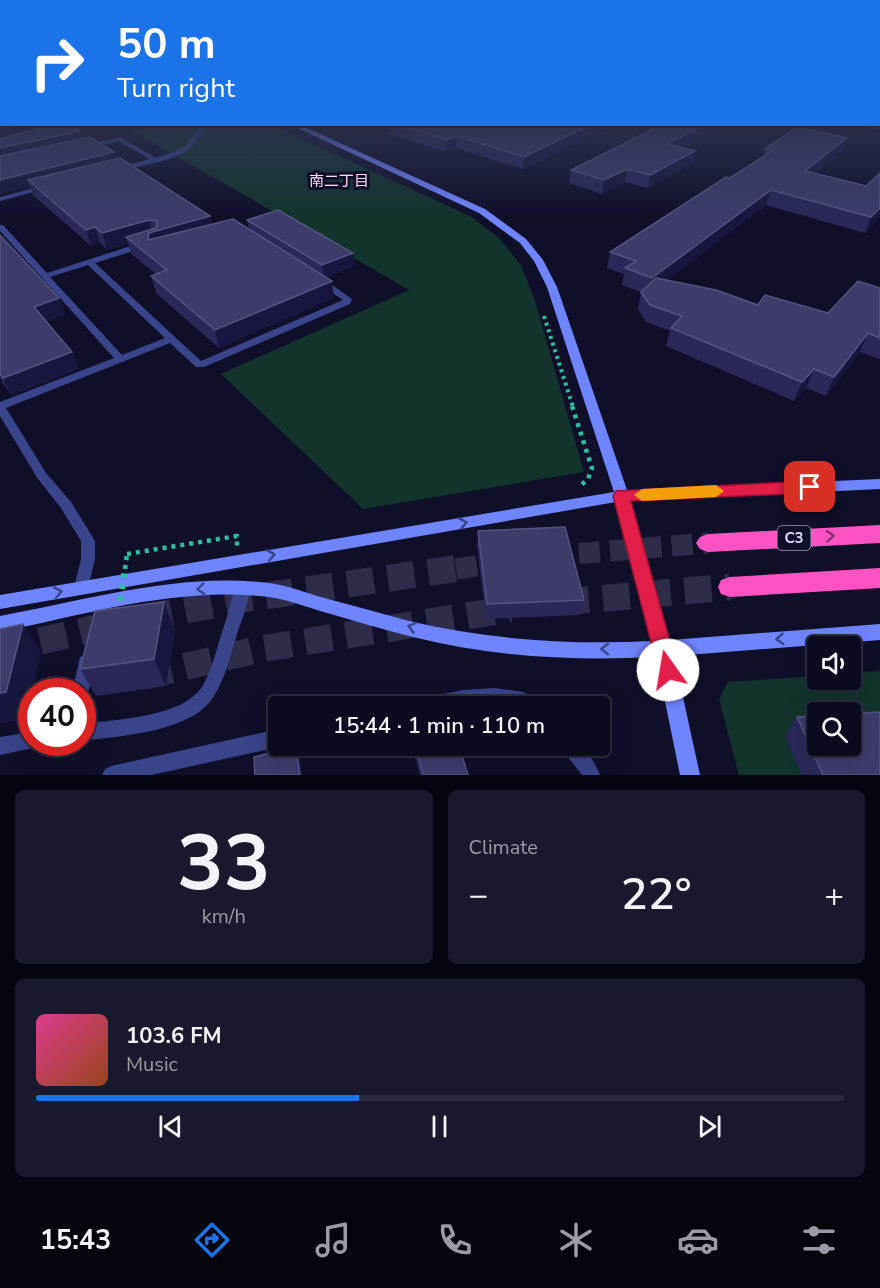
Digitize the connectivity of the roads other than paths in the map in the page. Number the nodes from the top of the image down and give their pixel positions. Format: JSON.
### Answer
{"nodes":[{"id":1,"x":97,"y":144,"type":"edge"},
{"id":2,"x":129,"y":144,"type":"edge"},
{"id":3,"x":190,"y":144,"type":"edge"},
{"id":4,"x":338,"y":144,"type":"edge"},
{"id":5,"x":76,"y":149,"type":"edge"},
{"id":6,"x":155,"y":160,"type":"junction"},
{"id":7,"x":130,"y":166,"type":"junction"},
{"id":8,"x":107,"y":172,"type":"edge"},
{"id":9,"x":139,"y":172,"type":"edge"},
{"id":10,"x":50,"y":186,"type":"edge"},
{"id":11,"x":0,"y":199,"type":"edge"},
{"id":12,"x":0,"y":227,"type":"edge"},
{"id":13,"x":157,"y":240,"type":"edge"},
{"id":14,"x":89,"y":262,"type":"junction"},
{"id":15,"x":45,"y":276,"type":"junction"},
{"id":16,"x":312,"y":276,"type":"edge"},
{"id":17,"x":171,"y":339,"type":"junction"},
{"id":18,"x":120,"y":358,"type":"junction"},
{"id":19,"x":0,"y":406,"type":"edge"},
{"id":20,"x":880,"y":484,"type":"edge"},
{"id":21,"x":622,"y":496,"type":"junction"},
{"id":22,"x":880,"y":534,"type":"edge"},
{"id":23,"x":708,"y":543,"type":"tunnel mouth"},
{"id":24,"x":880,"y":578,"type":"edge"},
{"id":25,"x":243,"y":586,"type":"junction"},
{"id":26,"x":730,"y":587,"type":"tunnel mouth"},
{"id":27,"x":81,"y":588,"type":"junction"},
{"id":28,"x":0,"y":602,"type":"edge"},
{"id":29,"x":0,"y":624,"type":"edge"},
{"id":30,"x":880,"y":632,"type":"edge"},
{"id":31,"x":663,"y":647,"type":"junction"},
{"id":32,"x":87,"y":659,"type":"edge"},
{"id":33,"x":83,"y":678,"type":"edge"},
{"id":34,"x":96,"y":731,"type":"edge"},
{"id":35,"x":268,"y":740,"type":"edge"},
{"id":36,"x":18,"y":744,"type":"edge"},
{"id":37,"x":0,"y":747,"type":"edge"},
{"id":38,"x":578,"y":756,"type":"edge"},
{"id":39,"x":111,"y":775,"type":"edge"},
{"id":40,"x":591,"y":775,"type":"edge"},
{"id":41,"x":690,"y":775,"type":"edge"}],
"edges":[{"from":1,"to":5,"type":"lane"},
{"from":2,"to":6,"type":"lane"},
{"from":3,"to":6,"type":"lane"},
{"from":4,"to":21,"type":"street"},
{"from":6,"to":7,"type":"lane"},
{"from":7,"to":8,"type":"lane"},
{"from":7,"to":9,"type":"lane"},
{"from":10,"to":11,"type":"lane"},
{"from":12,"to":15,"type":"lane"},
{"from":13,"to":14,"type":"lane"},
{"from":14,"to":15,"type":"lane"},
{"from":14,"to":17,"type":"lane"},
{"from":15,"to":18,"type":"lane"},
{"from":16,"to":17,"type":"lane"},
{"from":17,"to":18,"type":"lane"},
{"from":18,"to":19,"type":"lane"},
{"from":19,"to":27,"type":"lane"},
{"from":20,"to":21,"type":"street"},
{"from":27,"to":21,"type":"street","one_way":true},
{"from":21,"to":31,"type":"street"},
{"from":23,"to":22,"type":"highway","number":"C3","one_way":true},
{"from":24,"to":26,"type":"highway"},
{"from":25,"to":29,"type":"street","one_way":true},
{"from":31,"to":25,"type":"street","one_way":true},
{"from":25,"to":34,"type":"lane"},
{"from":28,"to":27,"type":"street","one_way":true},
{"from":30,"to":31,"type":"street","one_way":true},
{"from":31,"to":41,"type":"street"},
{"from":32,"to":33,"type":"lane"},
{"from":35,"to":39,"type":"lane"},
{"from":36,"to":37,"type":"lane"},
{"from":38,"to":40,"type":"lane"}]}
